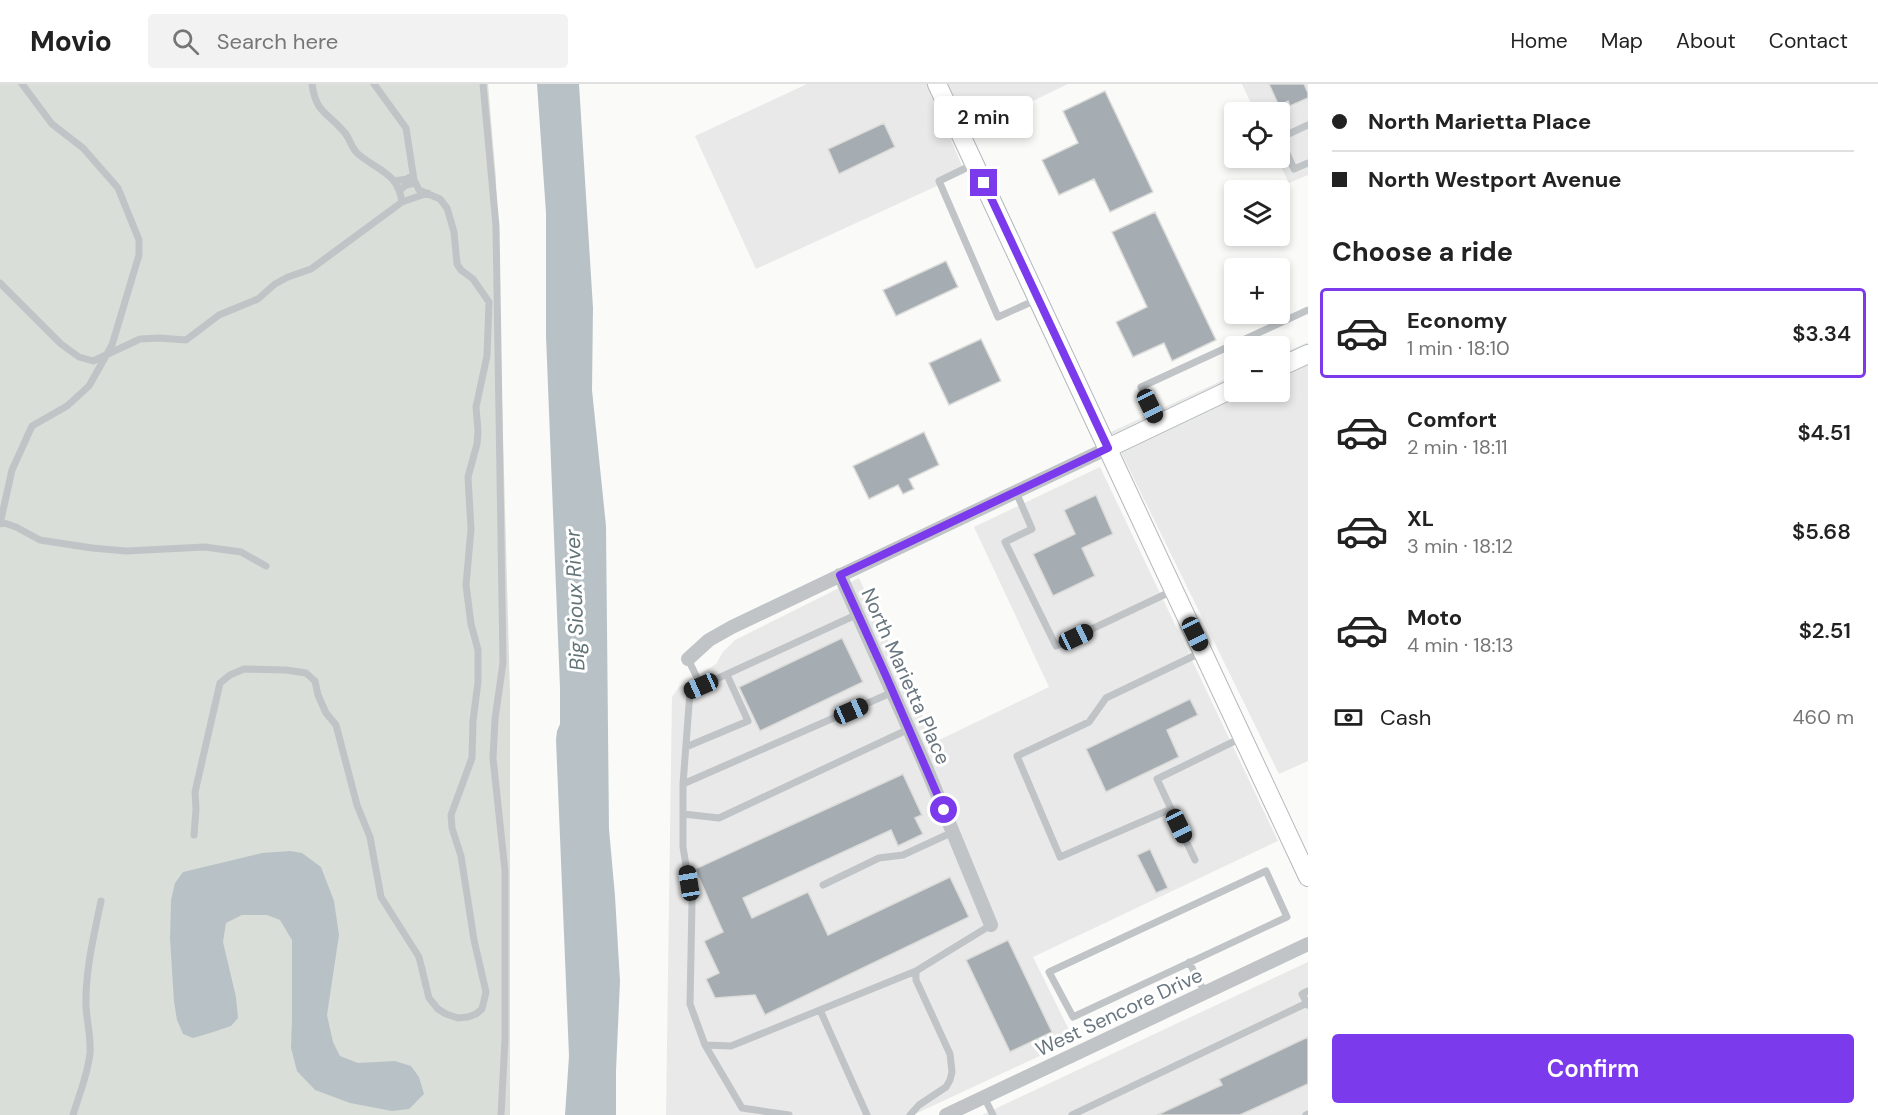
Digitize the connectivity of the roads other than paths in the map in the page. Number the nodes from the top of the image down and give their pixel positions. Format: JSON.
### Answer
{"nodes":[{"id":1,"x":22,"y":84,"type":"edge"},
{"id":2,"x":312,"y":84,"type":"edge"},
{"id":3,"x":374,"y":84,"type":"edge"},
{"id":4,"x":483,"y":84,"type":"edge"},
{"id":5,"x":937,"y":84,"type":"edge"},
{"id":6,"x":1308,"y":125,"type":"edge"},
{"id":7,"x":1308,"y":163,"type":"edge"},
{"id":8,"x":975,"y":164,"type":"junction"},
{"id":9,"x":414,"y":179,"type":"junction"},
{"id":10,"x":395,"y":181,"type":"junction"},
{"id":11,"x":400,"y":190,"type":"junction"},
{"id":12,"x":428,"y":193,"type":"junction"},
{"id":13,"x":402,"y":202,"type":"junction"},
{"id":14,"x":0,"y":283,"type":"edge"},
{"id":15,"x":1038,"y":299,"type":"junction"},
{"id":16,"x":1307,"y":312,"type":"edge"},
{"id":17,"x":106,"y":354,"type":"junction"},
{"id":18,"x":1308,"y":354,"type":"edge"},
{"id":19,"x":1290,"y":362,"type":"edge"},
{"id":20,"x":1224,"y":393,"type":"edge"},
{"id":21,"x":1159,"y":424,"type":"junction"},
{"id":22,"x":1108,"y":448,"type":"junction"},
{"id":23,"x":1016,"y":492,"type":"junction"},
{"id":24,"x":1,"y":520,"type":"edge"},
{"id":25,"x":266,"y":566,"type":"dead end"},
{"id":26,"x":840,"y":575,"type":"junction"},
{"id":27,"x":1175,"y":590,"type":"junction"},
{"id":28,"x":858,"y":614,"type":"junction"},
{"id":29,"x":1203,"y":651,"type":"junction"},
{"id":30,"x":688,"y":659,"type":"joint"},
{"id":31,"x":727,"y":675,"type":"junction"},
{"id":32,"x":701,"y":686,"type":"junction"},
{"id":33,"x":893,"y":692,"type":"junction"},
{"id":34,"x":909,"y":729,"type":"junction"},
{"id":35,"x":1243,"y":737,"type":"junction"},
{"id":36,"x":686,"y":747,"type":"junction"},
{"id":37,"x":683,"y":784,"type":"junction"},
{"id":38,"x":1171,"y":809,"type":"junction"},
{"id":39,"x":683,"y":814,"type":"junction"},
{"id":40,"x":953,"y":832,"type":"junction"},
{"id":41,"x":194,"y":835,"type":"dead end"},
{"id":42,"x":1195,"y":860,"type":"dead end"},
{"id":43,"x":1308,"y":877,"type":"edge"},
{"id":44,"x":823,"y":885,"type":"dead end"},
{"id":45,"x":101,"y":901,"type":"dead end"},
{"id":46,"x":991,"y":925,"type":"joint"},
{"id":47,"x":1308,"y":944,"type":"edge"},
{"id":48,"x":1189,"y":962,"type":"junction"},
{"id":49,"x":916,"y":971,"type":"junction"},
{"id":50,"x":1308,"y":991,"type":"edge"},
{"id":51,"x":1205,"y":993,"type":"junction"},
{"id":52,"x":1307,"y":1004,"type":"edge"},
{"id":53,"x":820,"y":1010,"type":"junction"},
{"id":54,"x":705,"y":1045,"type":"junction"},
{"id":55,"x":984,"y":1097,"type":"junction"},
{"id":56,"x":73,"y":1115,"type":"edge"},
{"id":57,"x":501,"y":1115,"type":"edge"},
{"id":58,"x":789,"y":1115,"type":"edge"},
{"id":59,"x":867,"y":1115,"type":"edge"},
{"id":60,"x":910,"y":1115,"type":"edge"},
{"id":61,"x":946,"y":1115,"type":"edge"},
{"id":62,"x":993,"y":1115,"type":"edge"},
{"id":63,"x":1072,"y":1115,"type":"edge"}],
"edges":[{"from":1,"to":17,"type":"lane"},
{"from":2,"to":10,"type":"lane"},
{"from":3,"to":9,"type":"lane"},
{"from":4,"to":57,"type":"lane"},
{"from":5,"to":8,"type":"main road"},
{"from":6,"to":7,"type":"lane"},
{"from":8,"to":15,"type":"main road"},
{"from":8,"to":15,"type":"lane"},
{"from":9,"to":10,"type":"lane"},
{"from":9,"to":11,"type":"lane"},
{"from":9,"to":12,"type":"lane"},
{"from":10,"to":11,"type":"lane"},
{"from":11,"to":13,"type":"lane"},
{"from":12,"to":13,"type":"lane"},
{"from":12,"to":41,"type":"lane"},
{"from":13,"to":17,"type":"lane"},
{"from":14,"to":17,"type":"lane"},
{"from":15,"to":22,"type":"main road"},
{"from":16,"to":21,"type":"lane"},
{"from":17,"to":24,"type":"lane"},
{"from":18,"to":19,"type":"main road"},
{"from":20,"to":21,"type":"main road"},
{"from":21,"to":22,"type":"main road"},
{"from":22,"to":23,"type":"street"},
{"from":22,"to":27,"type":"main road"},
{"from":23,"to":26,"type":"street"},
{"from":23,"to":27,"type":"lane"},
{"from":24,"to":25,"type":"lane"},
{"from":26,"to":28,"type":"street","name":"North Marietta Place"},
{"from":26,"to":30,"type":"street"},
{"from":27,"to":29,"type":"main road"},
{"from":28,"to":31,"type":"lane"},
{"from":28,"to":33,"type":"street","name":"North Marietta Place"},
{"from":29,"to":35,"type":"main road"},
{"from":29,"to":38,"type":"lane"},
{"from":30,"to":32,"type":"lane"},
{"from":31,"to":32,"type":"lane"},
{"from":31,"to":36,"type":"lane"},
{"from":32,"to":36,"type":"lane"},
{"from":33,"to":34,"type":"street","name":"North Marietta Place"},
{"from":33,"to":37,"type":"lane"},
{"from":34,"to":39,"type":"lane"},
{"from":34,"to":40,"type":"street","name":"North Marietta Place"},
{"from":35,"to":38,"type":"lane"},
{"from":35,"to":43,"type":"main road"},
{"from":36,"to":37,"type":"lane"},
{"from":37,"to":39,"type":"lane"},
{"from":38,"to":42,"type":"lane"},
{"from":39,"to":54,"type":"lane"},
{"from":40,"to":44,"type":"lane"},
{"from":40,"to":46,"type":"street","name":"North Marietta Place"},
{"from":45,"to":56,"type":"lane"},
{"from":46,"to":49,"type":"lane"},
{"from":47,"to":51,"type":"street","name":"West Sencore Drive"},
{"from":48,"to":48,"type":"lane"},
{"from":48,"to":51,"type":"lane"},
{"from":49,"to":53,"type":"lane"},
{"from":49,"to":60,"type":"lane"},
{"from":50,"to":52,"type":"lane"},
{"from":51,"to":55,"type":"street","name":"West Sencore Drive"},
{"from":52,"to":63,"type":"lane"},
{"from":53,"to":54,"type":"lane"},
{"from":53,"to":59,"type":"lane"},
{"from":54,"to":58,"type":"lane"},
{"from":55,"to":61,"type":"street","name":"West Sencore Drive"},
{"from":55,"to":62,"type":"lane"}]}
